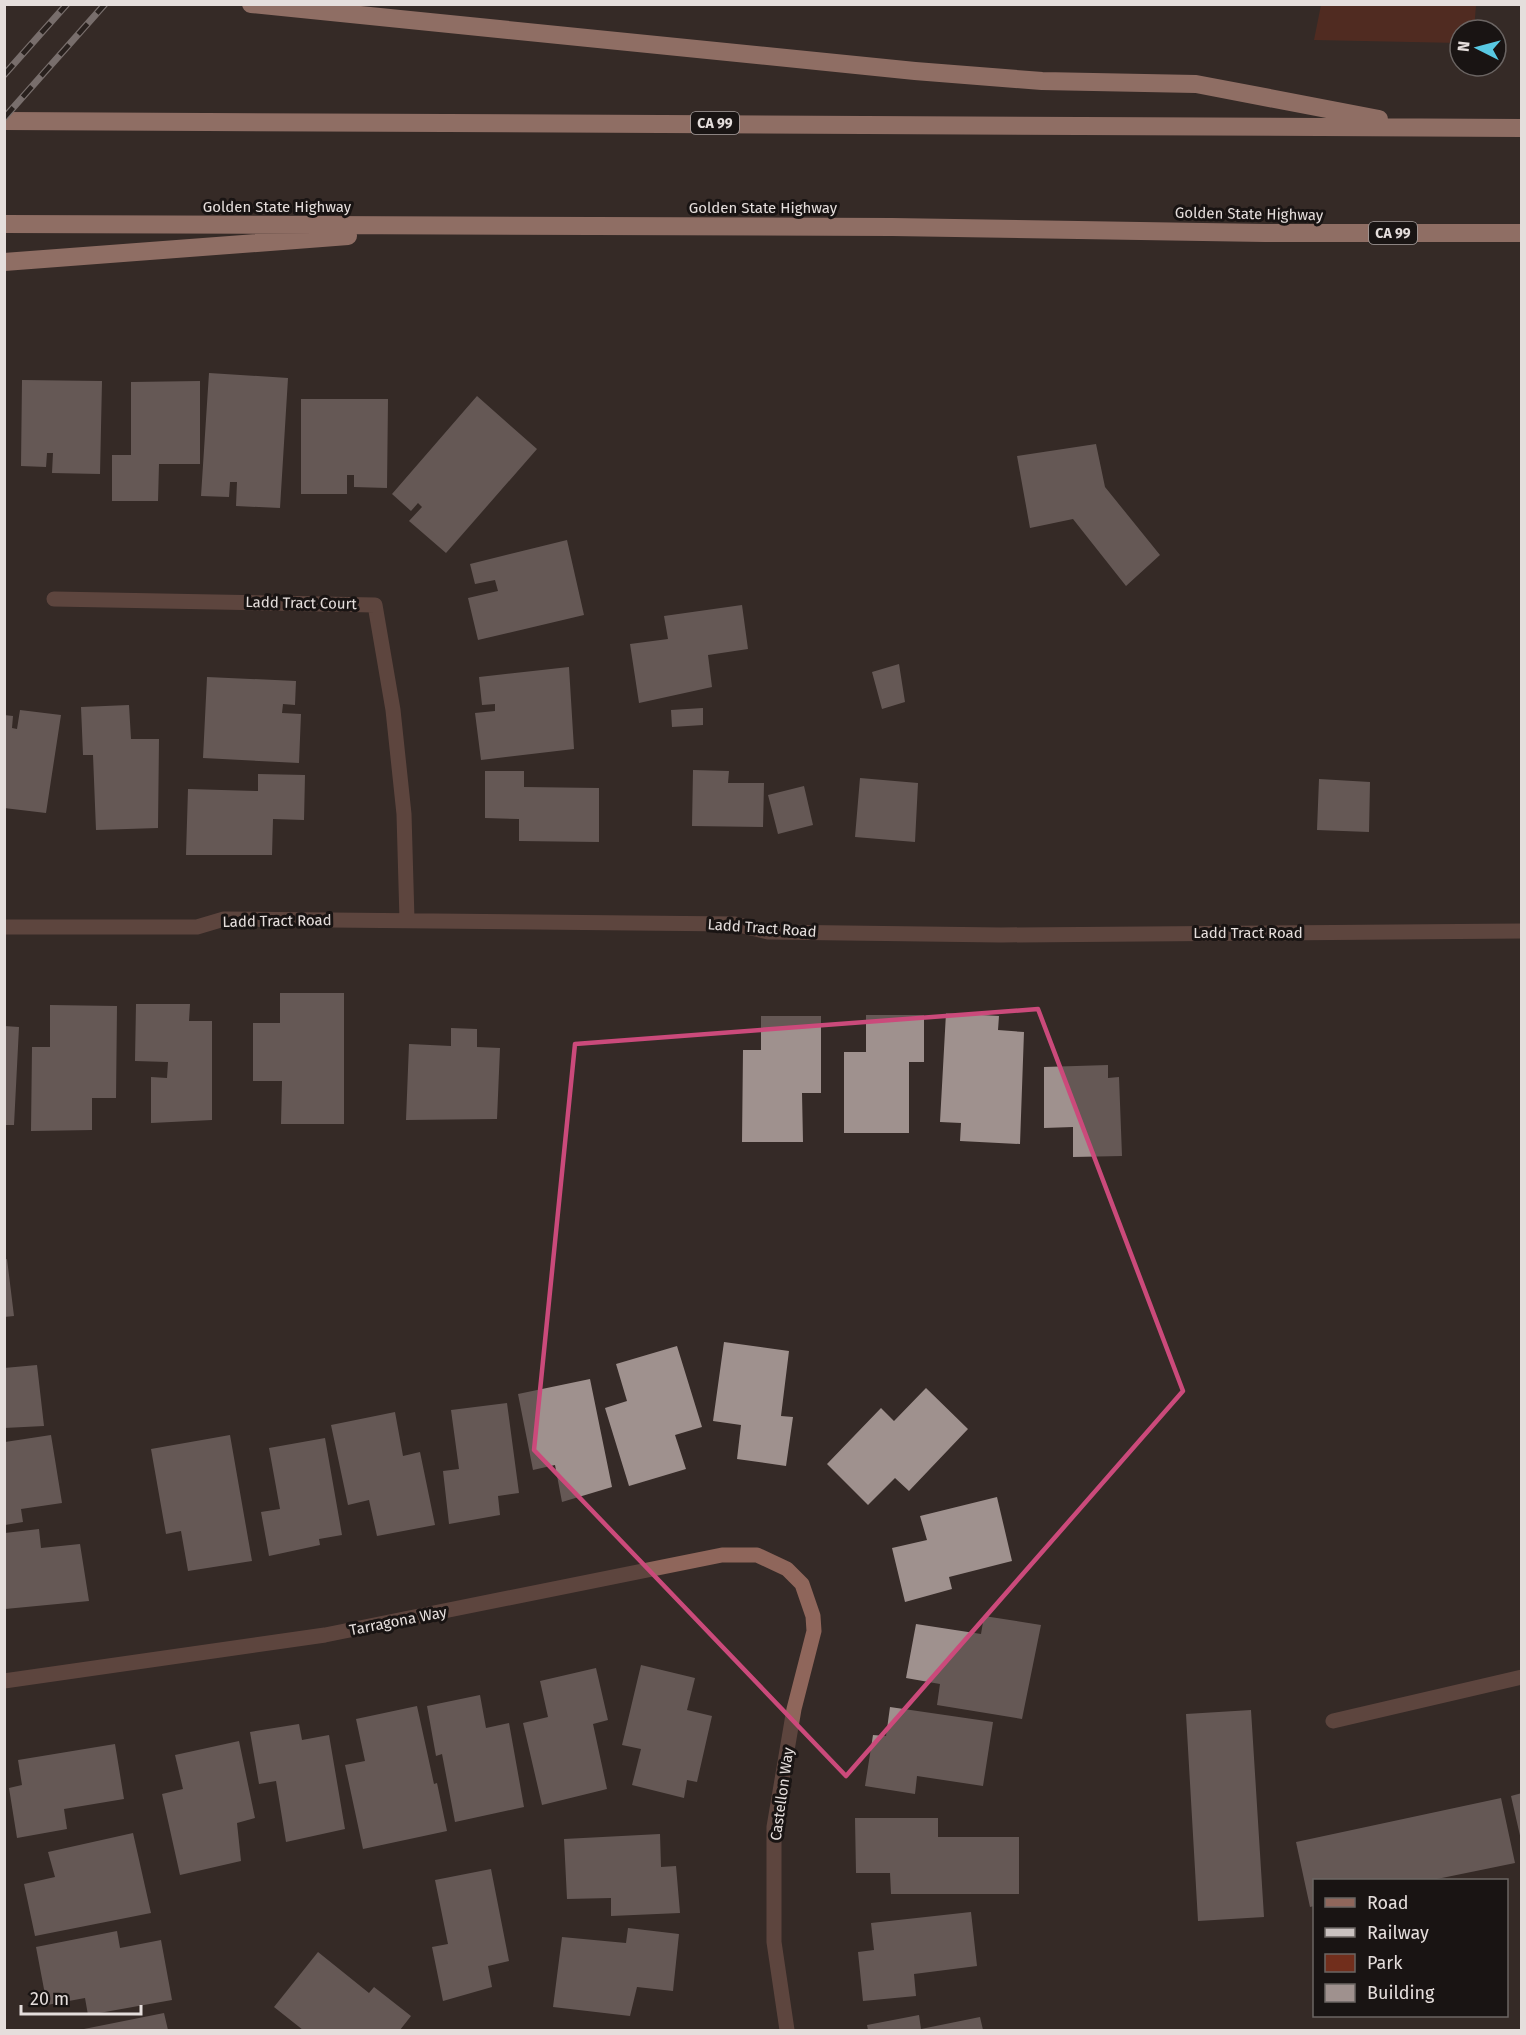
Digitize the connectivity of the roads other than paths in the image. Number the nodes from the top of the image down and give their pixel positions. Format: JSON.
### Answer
{"nodes":[{"id":1,"x":251,"y":4,"type":"edge"},
{"id":2,"x":4,"y":121,"type":"edge"},
{"id":3,"x":1425,"y":128,"type":"junction"},
{"id":4,"x":1521,"y":128,"type":"edge"},
{"id":5,"x":4,"y":224,"type":"edge"},
{"id":6,"x":487,"y":225,"type":"junction"},
{"id":7,"x":1521,"y":233,"type":"edge"},
{"id":8,"x":4,"y":262,"type":"edge"},
{"id":9,"x":54,"y":599,"type":"dead end"},
{"id":10,"x":407,"y":920,"type":"junction"},
{"id":11,"x":4,"y":927,"type":"edge"},
{"id":12,"x":1521,"y":931,"type":"edge"},
{"id":13,"x":787,"y":1569,"type":"joint"},
{"id":14,"x":1521,"y":1677,"type":"edge"},
{"id":15,"x":4,"y":1682,"type":"edge"},
{"id":16,"x":1333,"y":1721,"type":"dead end"},
{"id":17,"x":788,"y":2031,"type":"edge"}],
"edges":[{"from":1,"to":3,"type":"highway"},
{"from":2,"to":3,"type":"highway","number":"CA 99"},
{"from":3,"to":4,"type":"highway","number":"CA 99"},
{"from":5,"to":6,"type":"highway","name":"Golden State Highway","number":"CA 99"},
{"from":6,"to":7,"type":"highway","name":"Golden State Highway","number":"CA 99"},
{"from":6,"to":8,"type":"highway"},
{"from":9,"to":10,"type":"street","name":"Ladd Tract Court"},
{"from":10,"to":11,"type":"street","name":"Ladd Tract Road"},
{"from":10,"to":12,"type":"street","name":"Ladd Tract Road"},
{"from":13,"to":15,"type":"street","name":"Tarragona Way"},
{"from":13,"to":17,"type":"street","name":"Castellon Way"},
{"from":14,"to":16,"type":"street"}]}
